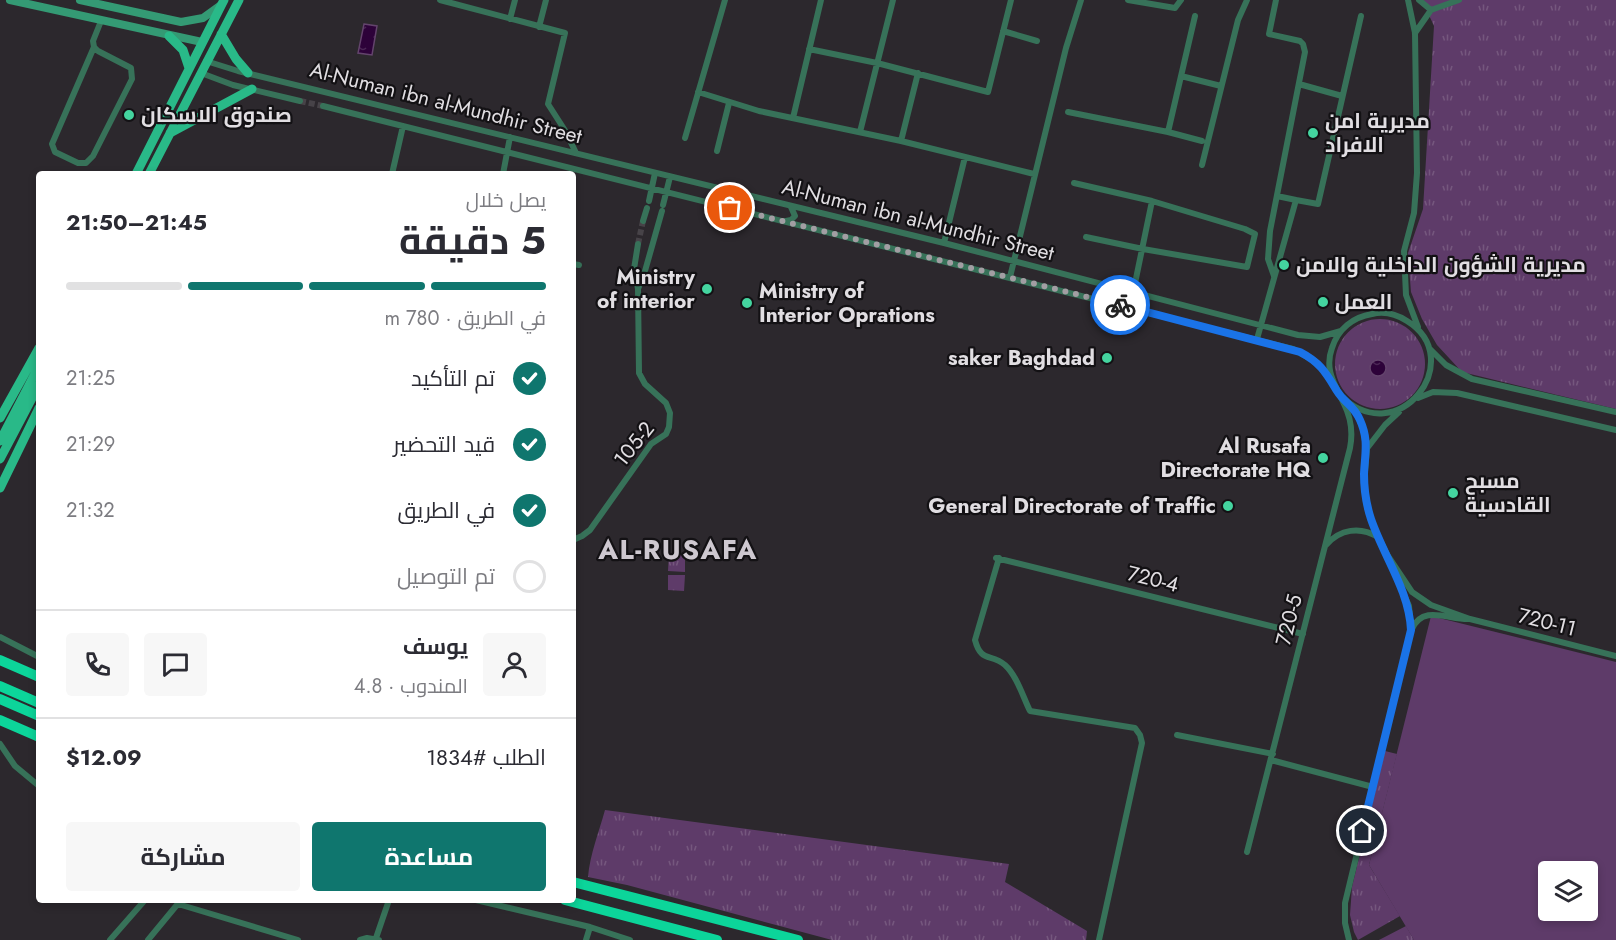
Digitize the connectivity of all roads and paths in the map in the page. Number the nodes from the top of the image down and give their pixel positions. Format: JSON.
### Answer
{"nodes":[{"id":1,"x":9,"y":0,"type":"edge"},
{"id":2,"x":80,"y":0,"type":"edge"},
{"id":3,"x":239,"y":0,"type":"edge"},
{"id":4,"x":440,"y":0,"type":"edge"},
{"id":5,"x":472,"y":0,"type":"edge"},
{"id":6,"x":515,"y":0,"type":"edge"},
{"id":7,"x":546,"y":0,"type":"edge"},
{"id":8,"x":725,"y":0,"type":"edge"},
{"id":9,"x":821,"y":0,"type":"edge"},
{"id":10,"x":882,"y":0,"type":"edge"},
{"id":11,"x":1011,"y":0,"type":"edge"},
{"id":12,"x":1081,"y":0,"type":"edge"},
{"id":13,"x":1128,"y":0,"type":"edge"},
{"id":14,"x":1181,"y":0,"type":"edge"},
{"id":15,"x":1247,"y":0,"type":"edge"},
{"id":16,"x":1276,"y":0,"type":"edge"},
{"id":17,"x":1408,"y":0,"type":"edge"},
{"id":18,"x":1419,"y":0,"type":"edge"},
{"id":19,"x":1459,"y":0,"type":"edge"},
{"id":20,"x":224,"y":1,"type":"edge"},
{"id":21,"x":892,"y":1,"type":"edge"},
{"id":22,"x":96,"y":4,"type":"junction"},
{"id":23,"x":470,"y":8,"type":"junction"},
{"id":24,"x":1431,"y":10,"type":"junction"},
{"id":25,"x":1195,"y":16,"type":"dead end"},
{"id":26,"x":1361,"y":16,"type":"dead end"},
{"id":27,"x":510,"y":19,"type":"junction"},
{"id":28,"x":97,"y":20,"type":"junction"},
{"id":29,"x":539,"y":27,"type":"junction"},
{"id":30,"x":1004,"y":31,"type":"junction"},
{"id":31,"x":1415,"y":33,"type":"junction"},
{"id":32,"x":221,"y":34,"type":"junction"},
{"id":33,"x":169,"y":36,"type":"junction"},
{"id":34,"x":1037,"y":41,"type":"dead end"},
{"id":35,"x":202,"y":42,"type":"junction"},
{"id":36,"x":94,"y":47,"type":"junction"},
{"id":37,"x":809,"y":49,"type":"junction"},
{"id":38,"x":206,"y":61,"type":"junction"},
{"id":39,"x":877,"y":63,"type":"junction"},
{"id":40,"x":189,"y":68,"type":"junction"},
{"id":41,"x":201,"y":73,"type":"junction"},
{"id":42,"x":248,"y":73,"type":"junction"},
{"id":43,"x":918,"y":73,"type":"junction"},
{"id":44,"x":1181,"y":76,"type":"junction"},
{"id":45,"x":1299,"y":84,"type":"junction"},
{"id":46,"x":1221,"y":86,"type":"junction"},
{"id":47,"x":252,"y":89,"type":"junction"},
{"id":48,"x":698,"y":92,"type":"junction"},
{"id":49,"x":1342,"y":96,"type":"junction"},
{"id":50,"x":352,"y":99,"type":"junction"},
{"id":51,"x":300,"y":101,"type":"tunnel mouth"},
{"id":52,"x":729,"y":103,"type":"junction"},
{"id":53,"x":323,"y":106,"type":"tunnel mouth"},
{"id":54,"x":1068,"y":112,"type":"dead end"},
{"id":55,"x":348,"y":113,"type":"junction"},
{"id":56,"x":793,"y":118,"type":"junction"},
{"id":57,"x":403,"y":126,"type":"junction"},
{"id":58,"x":860,"y":132,"type":"junction"},
{"id":59,"x":1168,"y":132,"type":"junction"},
{"id":60,"x":170,"y":133,"type":"junction"},
{"id":61,"x":510,"y":137,"type":"junction"},
{"id":62,"x":686,"y":138,"type":"dead end"},
{"id":63,"x":902,"y":141,"type":"junction"},
{"id":64,"x":1202,"y":141,"type":"dead end"},
{"id":65,"x":717,"y":151,"type":"dead end"},
{"id":66,"x":507,"y":152,"type":"junction"},
{"id":67,"x":576,"y":153,"type":"junction"},
{"id":68,"x":965,"y":157,"type":"junction"},
{"id":69,"x":1202,"y":165,"type":"dead end"},
{"id":70,"x":138,"y":171,"type":"edge"},
{"id":71,"x":151,"y":171,"type":"edge"},
{"id":72,"x":393,"y":171,"type":"edge"},
{"id":73,"x":504,"y":171,"type":"edge"},
{"id":74,"x":655,"y":173,"type":"junction"},
{"id":75,"x":1034,"y":174,"type":"junction"},
{"id":76,"x":670,"y":177,"type":"junction"},
{"id":77,"x":1074,"y":183,"type":"dead end"},
{"id":78,"x":651,"y":189,"type":"junction"},
{"id":79,"x":666,"y":193,"type":"junction"},
{"id":80,"x":1277,"y":196,"type":"junction"},
{"id":81,"x":1296,"y":200,"type":"junction"},
{"id":82,"x":1152,"y":201,"type":"junction"},
{"id":83,"x":791,"y":207,"type":"junction"},
{"id":84,"x":643,"y":221,"type":"tunnel mouth"},
{"id":85,"x":785,"y":221,"type":"junction"},
{"id":86,"x":1086,"y":237,"type":"dead end"},
{"id":87,"x":944,"y":243,"type":"junction"},
{"id":88,"x":638,"y":244,"type":"tunnel mouth"},
{"id":89,"x":1143,"y":249,"type":"junction"},
{"id":90,"x":634,"y":262,"type":"junction"},
{"id":91,"x":1013,"y":262,"type":"junction"},
{"id":92,"x":647,"y":265,"type":"junction"},
{"id":93,"x":1010,"y":277,"type":"junction"},
{"id":94,"x":1275,"y":277,"type":"junction"},
{"id":95,"x":638,"y":289,"type":"junction"},
{"id":96,"x":1133,"y":293,"type":"junction"},
{"id":97,"x":1173,"y":303,"type":"junction"},
{"id":98,"x":1169,"y":317,"type":"junction"},
{"id":99,"x":1261,"y":326,"type":"junction"},
{"id":100,"x":1341,"y":331,"type":"junction"},
{"id":101,"x":1421,"y":334,"type":"junction"},
{"id":102,"x":1257,"y":339,"type":"junction"},
{"id":103,"x":1427,"y":344,"type":"junction"},
{"id":104,"x":36,"y":353,"type":"edge"},
{"id":105,"x":36,"y":372,"type":"edge"},
{"id":106,"x":1332,"y":380,"type":"junction"},
{"id":107,"x":36,"y":391,"type":"edge"},
{"id":108,"x":1340,"y":395,"type":"junction"},
{"id":109,"x":1415,"y":399,"type":"junction"},
{"id":110,"x":1407,"y":406,"type":"junction"},
{"id":111,"x":1354,"y":407,"type":"junction"},
{"id":112,"x":1616,"y":412,"type":"edge"},
{"id":113,"x":36,"y":414,"type":"edge"},
{"id":114,"x":0,"y":418,"type":"edge"},
{"id":115,"x":1616,"y":430,"type":"edge"},
{"id":116,"x":0,"y":441,"type":"edge"},
{"id":117,"x":1367,"y":448,"type":"junction"},
{"id":118,"x":0,"y":459,"type":"edge"},
{"id":119,"x":0,"y":488,"type":"edge"},
{"id":120,"x":1379,"y":538,"type":"junction"},
{"id":121,"x":576,"y":539,"type":"edge"},
{"id":122,"x":1325,"y":546,"type":"junction"},
{"id":123,"x":1388,"y":556,"type":"junction"},
{"id":124,"x":1412,"y":592,"type":"junction"},
{"id":125,"x":1406,"y":597,"type":"junction"},
{"id":126,"x":1410,"y":614,"type":"junction"},
{"id":127,"x":1422,"y":617,"type":"junction"},
{"id":128,"x":1470,"y":619,"type":"junction"},
{"id":129,"x":1411,"y":630,"type":"junction"},
{"id":130,"x":1303,"y":634,"type":"junction"},
{"id":131,"x":0,"y":637,"type":"edge"},
{"id":132,"x":36,"y":655,"type":"edge"},
{"id":133,"x":1616,"y":656,"type":"edge"},
{"id":134,"x":2,"y":659,"type":"edge"},
{"id":135,"x":36,"y":676,"type":"edge"},
{"id":136,"x":0,"y":686,"type":"edge"},
{"id":137,"x":0,"y":699,"type":"edge"},
{"id":138,"x":36,"y":702,"type":"edge"},
{"id":139,"x":36,"y":715,"type":"edge"},
{"id":140,"x":0,"y":720,"type":"edge"},
{"id":141,"x":1177,"y":735,"type":"dead end"},
{"id":142,"x":36,"y":736,"type":"edge"},
{"id":143,"x":0,"y":744,"type":"edge"},
{"id":144,"x":1272,"y":757,"type":"junction"},
{"id":145,"x":36,"y":784,"type":"edge"},
{"id":146,"x":1373,"y":787,"type":"junction"},
{"id":147,"x":1247,"y":852,"type":"dead end"},
{"id":148,"x":576,"y":883,"type":"edge"},
{"id":149,"x":142,"y":903,"type":"edge"},
{"id":150,"x":178,"y":903,"type":"edge"},
{"id":151,"x":182,"y":903,"type":"edge"},
{"id":152,"x":388,"y":903,"type":"edge"},
{"id":153,"x":489,"y":903,"type":"edge"},
{"id":154,"x":576,"y":903,"type":"edge"},
{"id":155,"x":590,"y":927,"type":"junction"},
{"id":156,"x":378,"y":939,"type":"edge"},
{"id":157,"x":110,"y":940,"type":"edge"},
{"id":158,"x":148,"y":940,"type":"edge"},
{"id":159,"x":298,"y":940,"type":"edge"},
{"id":160,"x":360,"y":940,"type":"edge"},
{"id":161,"x":586,"y":940,"type":"edge"},
{"id":162,"x":628,"y":940,"type":"edge"},
{"id":163,"x":717,"y":940,"type":"edge"},
{"id":164,"x":798,"y":940,"type":"edge"},
{"id":165,"x":1099,"y":940,"type":"edge"},
{"id":166,"x":1349,"y":940,"type":"edge"}],
"edges":[{"from":1,"to":28,"type":"street"},
{"from":2,"to":22,"type":"street"},
{"from":3,"to":32,"type":"main road"},
{"from":4,"to":23,"type":"street"},
{"from":5,"to":23,"type":"street"},
{"from":6,"to":27,"type":"street"},
{"from":7,"to":29,"type":"street"},
{"from":8,"to":48,"type":"street"},
{"from":9,"to":37,"type":"street"},
{"from":10,"to":21,"type":"street"},
{"from":11,"to":30,"type":"street"},
{"from":12,"to":75,"type":"street"},
{"from":13,"to":14,"type":"street"},
{"from":15,"to":46,"type":"street"},
{"from":16,"to":45,"type":"street"},
{"from":17,"to":31,"type":"street"},
{"from":18,"to":24,"type":"street"},
{"from":19,"to":24,"type":"street"},
{"from":20,"to":22,"type":"street"},
{"from":20,"to":35,"type":"main road"},
{"from":21,"to":39,"type":"street"},
{"from":22,"to":28,"type":"street"},
{"from":23,"to":27,"type":"street"},
{"from":24,"to":31,"type":"street"},
{"from":25,"to":44,"type":"street"},
{"from":26,"to":49,"type":"street"},
{"from":27,"to":29,"type":"street"},
{"from":28,"to":33,"type":"street"},
{"from":28,"to":36,"type":"street"},
{"from":29,"to":67,"type":"street"},
{"from":30,"to":34,"type":"street"},
{"from":30,"to":43,"type":"street"},
{"from":31,"to":101,"type":"street"},
{"from":32,"to":38,"type":"main road"},
{"from":32,"to":42,"type":"main road"},
{"from":33,"to":35,"type":"street"},
{"from":33,"to":40,"type":"main road"},
{"from":35,"to":40,"type":"main road"},
{"from":36,"to":36,"type":"street"},
{"from":37,"to":39,"type":"street"},
{"from":37,"to":56,"type":"street"},
{"from":38,"to":41,"type":"main road"},
{"from":38,"to":42,"type":"street","name":"Al-Numan ibn al-Mundhir Street"},
{"from":39,"to":43,"type":"street"},
{"from":39,"to":58,"type":"street"},
{"from":40,"to":70,"type":"main road"},
{"from":41,"to":47,"type":"street","name":"Al-Numan ibn al-Mundhir Street"},
{"from":41,"to":60,"type":"main road"},
{"from":42,"to":50,"type":"street","name":"Al-Numan ibn al-Mundhir Street"},
{"from":43,"to":63,"type":"street"},
{"from":44,"to":46,"type":"street"},
{"from":44,"to":59,"type":"street"},
{"from":45,"to":49,"type":"street"},
{"from":45,"to":80,"type":"street"},
{"from":46,"to":69,"type":"street"},
{"from":47,"to":51,"type":"street","name":"Al-Numan ibn al-Mundhir Street"},
{"from":47,"to":60,"type":"main road"},
{"from":48,"to":52,"type":"street"},
{"from":48,"to":62,"type":"street"},
{"from":49,"to":81,"type":"street"},
{"from":50,"to":55,"type":"street"},
{"from":50,"to":61,"type":"street","name":"Al-Numan ibn al-Mundhir Street"},
{"from":52,"to":56,"type":"street"},
{"from":52,"to":65,"type":"street"},
{"from":53,"to":55,"type":"street","name":"Al-Numan ibn al-Mundhir Street"},
{"from":54,"to":59,"type":"street"},
{"from":55,"to":57,"type":"street","name":"Al-Numan ibn al-Mundhir Street"},
{"from":56,"to":58,"type":"street"},
{"from":57,"to":66,"type":"street","name":"Al-Numan ibn al-Mundhir Street"},
{"from":57,"to":72,"type":"street"},
{"from":58,"to":63,"type":"street"},
{"from":59,"to":64,"type":"street"},
{"from":60,"to":71,"type":"main road"},
{"from":61,"to":66,"type":"street"},
{"from":61,"to":67,"type":"street","name":"Al-Numan ibn al-Mundhir Street"},
{"from":63,"to":68,"type":"street"},
{"from":66,"to":73,"type":"street"},
{"from":66,"to":78,"type":"street","name":"Al-Numan ibn al-Mundhir Street"},
{"from":67,"to":74,"type":"street","name":"Al-Numan ibn al-Mundhir Street"},
{"from":68,"to":75,"type":"street"},
{"from":68,"to":87,"type":"street"},
{"from":74,"to":76,"type":"street","name":"Al-Numan ibn al-Mundhir Street"},
{"from":74,"to":78,"type":"street"},
{"from":75,"to":91,"type":"street"},
{"from":76,"to":79,"type":"street","name":"105-2"},
{"from":76,"to":83,"type":"street","name":"Al-Numan ibn al-Mundhir Street"},
{"from":77,"to":82,"type":"street"},
{"from":78,"to":79,"type":"street","name":"Al-Numan ibn al-Mundhir Street"},
{"from":78,"to":84,"type":"street"},
{"from":79,"to":85,"type":"street","name":"Al-Numan ibn al-Mundhir Street"},
{"from":79,"to":92,"type":"street","name":"105-2"},
{"from":80,"to":81,"type":"street"},
{"from":80,"to":94,"type":"street"},
{"from":81,"to":94,"type":"street"},
{"from":82,"to":89,"type":"street"},
{"from":82,"to":89,"type":"street"},
{"from":83,"to":85,"type":"street"},
{"from":83,"to":87,"type":"street","name":"Al-Numan ibn al-Mundhir Street"},
{"from":85,"to":93,"type":"street","name":"Al-Numan ibn al-Mundhir Street"},
{"from":86,"to":89,"type":"street"},
{"from":87,"to":91,"type":"street","name":"Al-Numan ibn al-Mundhir Street"},
{"from":88,"to":90,"type":"street","name":"105-2"},
{"from":89,"to":96,"type":"street"},
{"from":90,"to":92,"type":"street"},
{"from":90,"to":95,"type":"street","name":"105-2"},
{"from":91,"to":93,"type":"street"},
{"from":91,"to":96,"type":"street","name":"Al-Numan ibn al-Mundhir Street"},
{"from":92,"to":95,"type":"street","name":"105-2"},
{"from":93,"to":98,"type":"street","name":"Al-Numan ibn al-Mundhir Street"},
{"from":94,"to":99,"type":"street"},
{"from":95,"to":121,"type":"street","name":"105-2"},
{"from":96,"to":97,"type":"street","name":"Al-Numan ibn al-Mundhir Street"},
{"from":97,"to":98,"type":"street"},
{"from":97,"to":99,"type":"street","name":"Al-Numan ibn al-Mundhir Street"},
{"from":98,"to":102,"type":"street","name":"Al-Numan ibn al-Mundhir Street"},
{"from":99,"to":100,"type":"street","name":"Al-Numan ibn al-Mundhir Street"},
{"from":99,"to":102,"type":"street"},
{"from":100,"to":101,"type":"street"},
{"from":100,"to":106,"type":"street"},
{"from":101,"to":103,"type":"street"},
{"from":102,"to":106,"type":"street","name":"Al-Numan ibn al-Mundhir Street"},
{"from":103,"to":109,"type":"street"},
{"from":103,"to":112,"type":"street"},
{"from":104,"to":114,"type":"main road"},
{"from":105,"to":116,"type":"main road"},
{"from":106,"to":108,"type":"street"},
{"from":107,"to":118,"type":"main road"},
{"from":108,"to":111,"type":"street"},
{"from":108,"to":122,"type":"street","name":"720-5"},
{"from":109,"to":110,"type":"street"},
{"from":109,"to":115,"type":"street"},
{"from":110,"to":111,"type":"street"},
{"from":110,"to":117,"type":"street"},
{"from":111,"to":117,"type":"street"},
{"from":113,"to":119,"type":"main road"},
{"from":117,"to":120,"type":"street"},
{"from":120,"to":122,"type":"street"},
{"from":120,"to":123,"type":"street"},
{"from":122,"to":130,"type":"street","name":"720-5"},
{"from":123,"to":124,"type":"street","name":"720-11"},
{"from":123,"to":125,"type":"street"},
{"from":124,"to":125,"type":"street"},
{"from":124,"to":128,"type":"street","name":"720-11"},
{"from":125,"to":126,"type":"street"},
{"from":126,"to":127,"type":"street","name":"720-11"},
{"from":126,"to":129,"type":"street"},
{"from":127,"to":128,"type":"street","name":"720-11"},
{"from":127,"to":129,"type":"street"},
{"from":128,"to":133,"type":"street","name":"720-11"},
{"from":129,"to":146,"type":"street"},
{"from":130,"to":144,"type":"street","name":"720-5"},
{"from":130,"to":165,"type":"street","name":"720-4"},
{"from":131,"to":132,"type":"street"},
{"from":134,"to":135,"type":"highway"},
{"from":136,"to":138,"type":"highway"},
{"from":137,"to":139,"type":"highway"},
{"from":140,"to":142,"type":"highway"},
{"from":141,"to":144,"type":"street"},
{"from":143,"to":145,"type":"street"},
{"from":144,"to":146,"type":"street"},
{"from":144,"to":147,"type":"street","name":"720-5"},
{"from":146,"to":166,"type":"street"},
{"from":148,"to":164,"type":"highway"},
{"from":149,"to":157,"type":"street"},
{"from":150,"to":158,"type":"street"},
{"from":151,"to":159,"type":"street"},
{"from":152,"to":156,"type":"street"},
{"from":153,"to":155,"type":"street"},
{"from":154,"to":163,"type":"highway"},
{"from":155,"to":161,"type":"street"},
{"from":155,"to":162,"type":"street"},
{"from":156,"to":160,"type":"street"}]}
